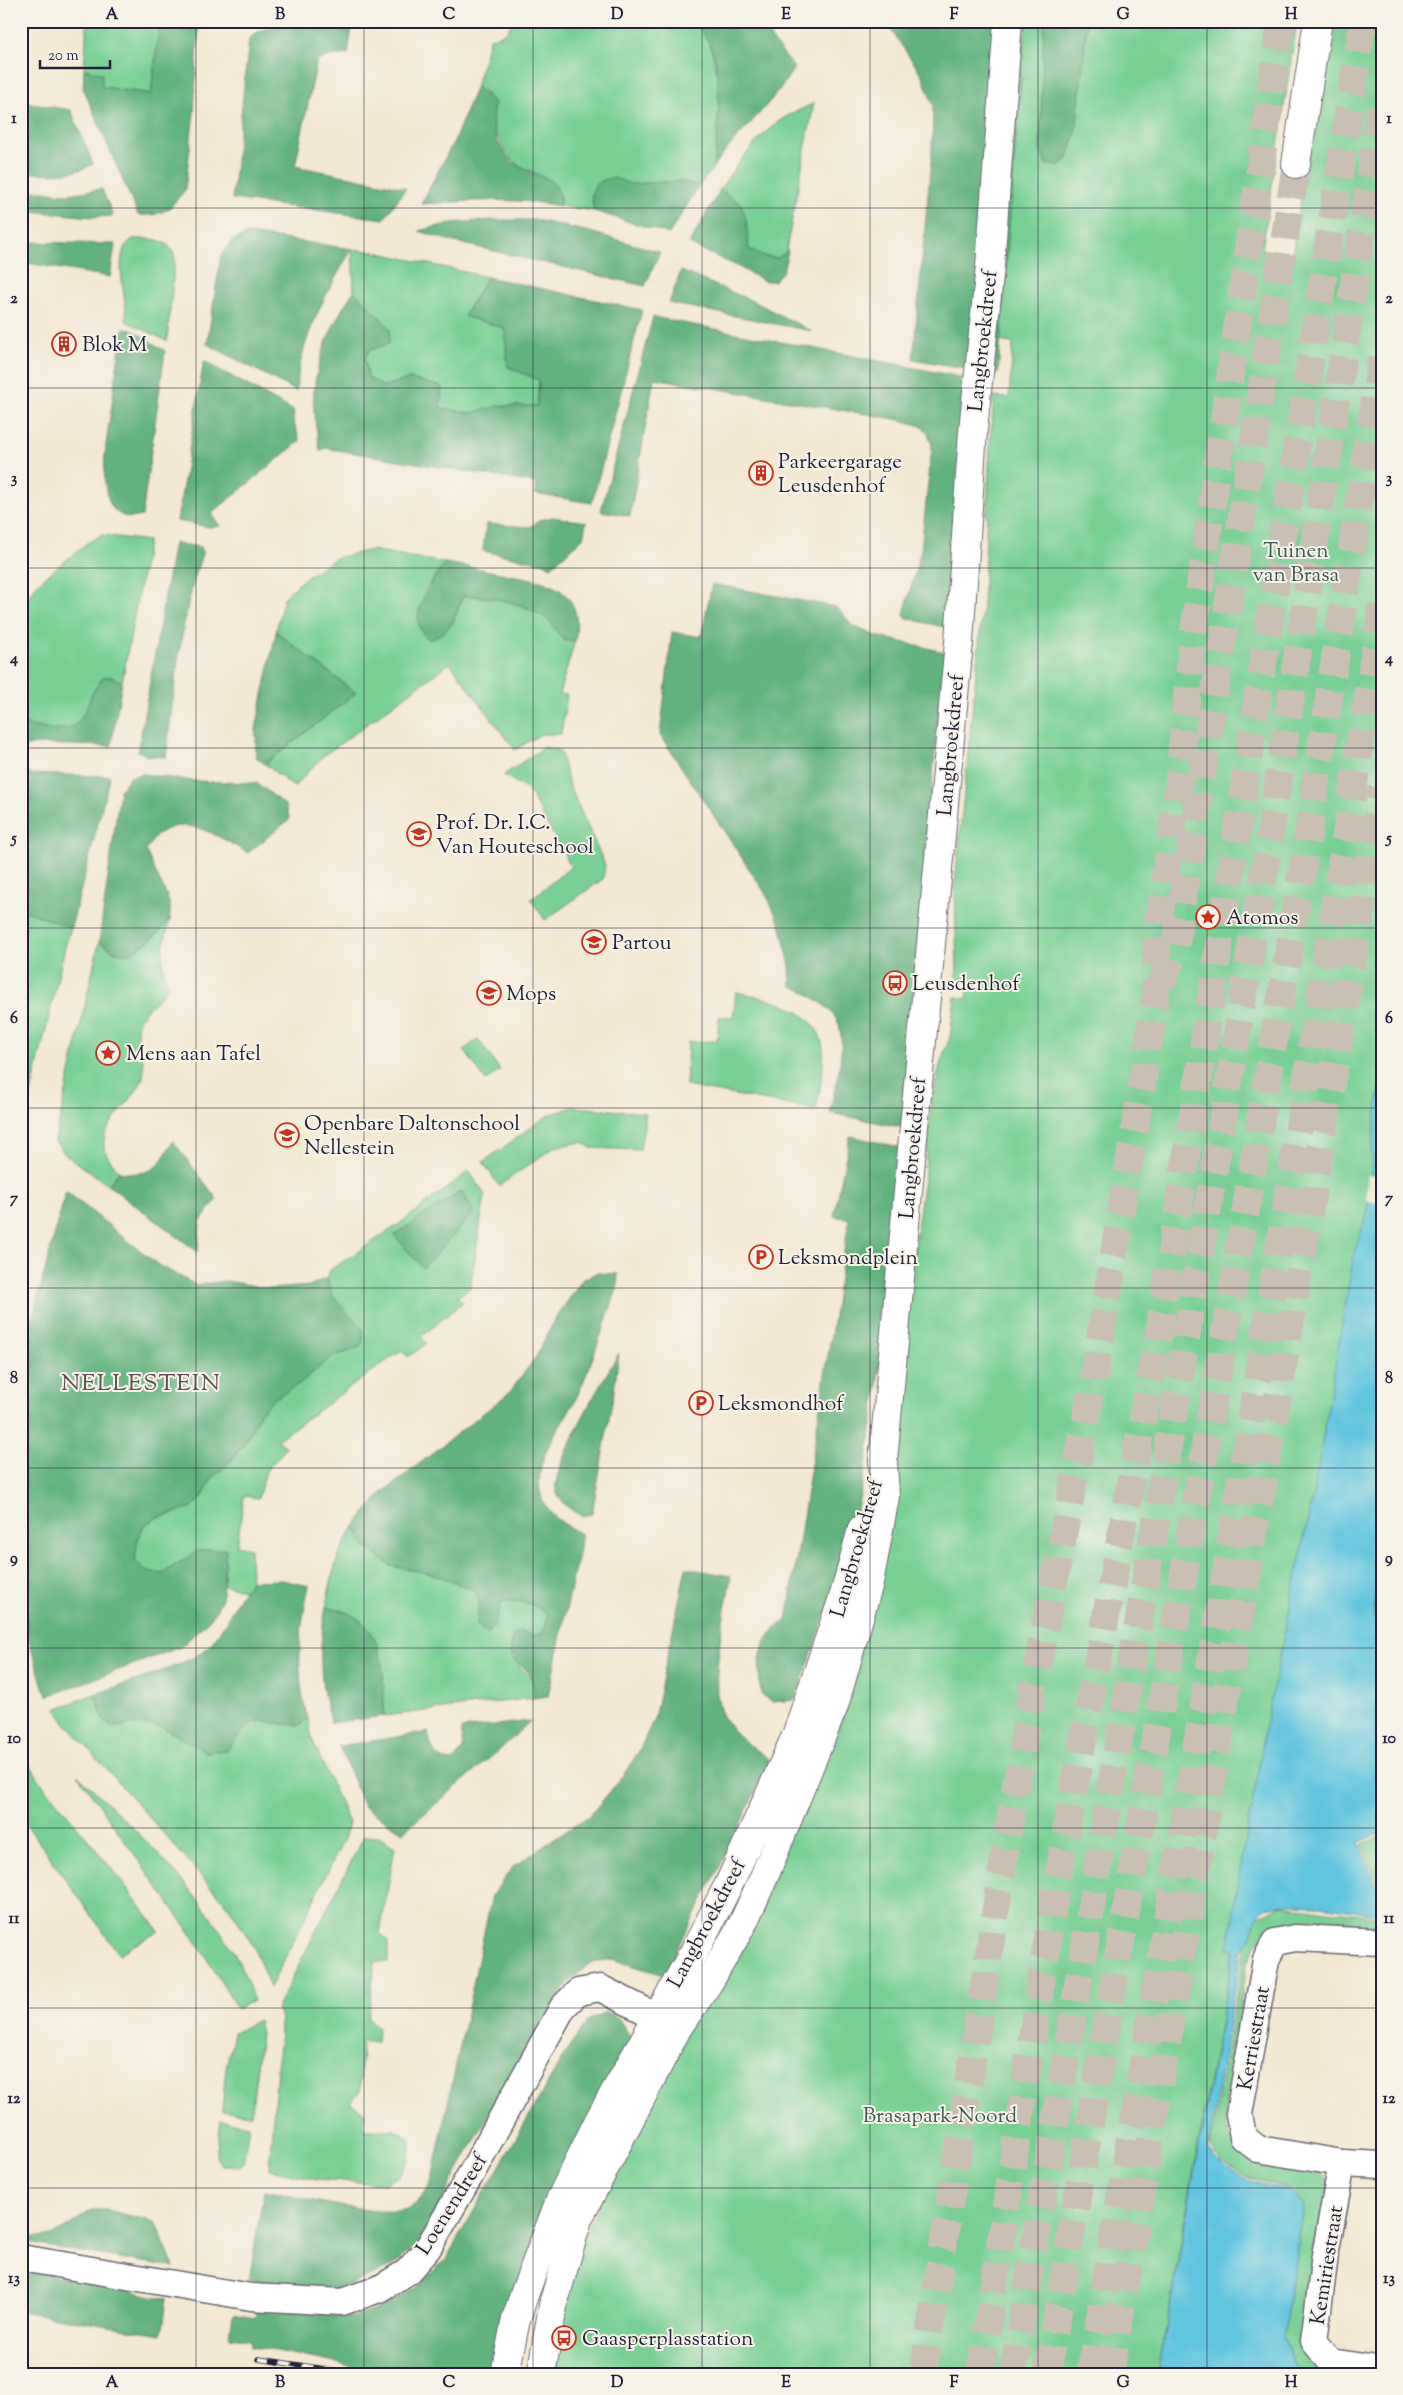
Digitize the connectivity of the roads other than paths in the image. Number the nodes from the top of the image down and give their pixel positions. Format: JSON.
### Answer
{"nodes":[{"id":1,"x":1318,"y":21,"type":"edge"},
{"id":2,"x":1009,"y":24,"type":"edge"},
{"id":3,"x":1296,"y":164,"type":"tunnel mouth"},
{"id":4,"x":1382,"y":1942,"type":"edge"},
{"id":5,"x":667,"y":2022,"type":"junction"},
{"id":6,"x":1342,"y":2163,"type":"junction"},
{"id":7,"x":1382,"y":2165,"type":"edge"},
{"id":8,"x":21,"y":2258,"type":"edge"},
{"id":9,"x":1382,"y":2370,"type":"edge"},
{"id":10,"x":505,"y":2374,"type":"edge"},
{"id":11,"x":541,"y":2374,"type":"edge"}],
"edges":[{"from":1,"to":3,"type":"main road"},
{"from":2,"to":5,"type":"main road","name":"Langbroekdreef"},
{"from":4,"to":6,"type":"street","name":"Kerriestraat"},
{"from":5,"to":8,"type":"street","name":"Loenendreef"},
{"from":5,"to":10,"type":"main road","name":"Langbroekdreef"},
{"from":5,"to":11,"type":"main road","name":"Langbroekdreef"},
{"from":6,"to":7,"type":"street"},
{"from":6,"to":9,"type":"street","name":"Kemiriestraat"}]}
